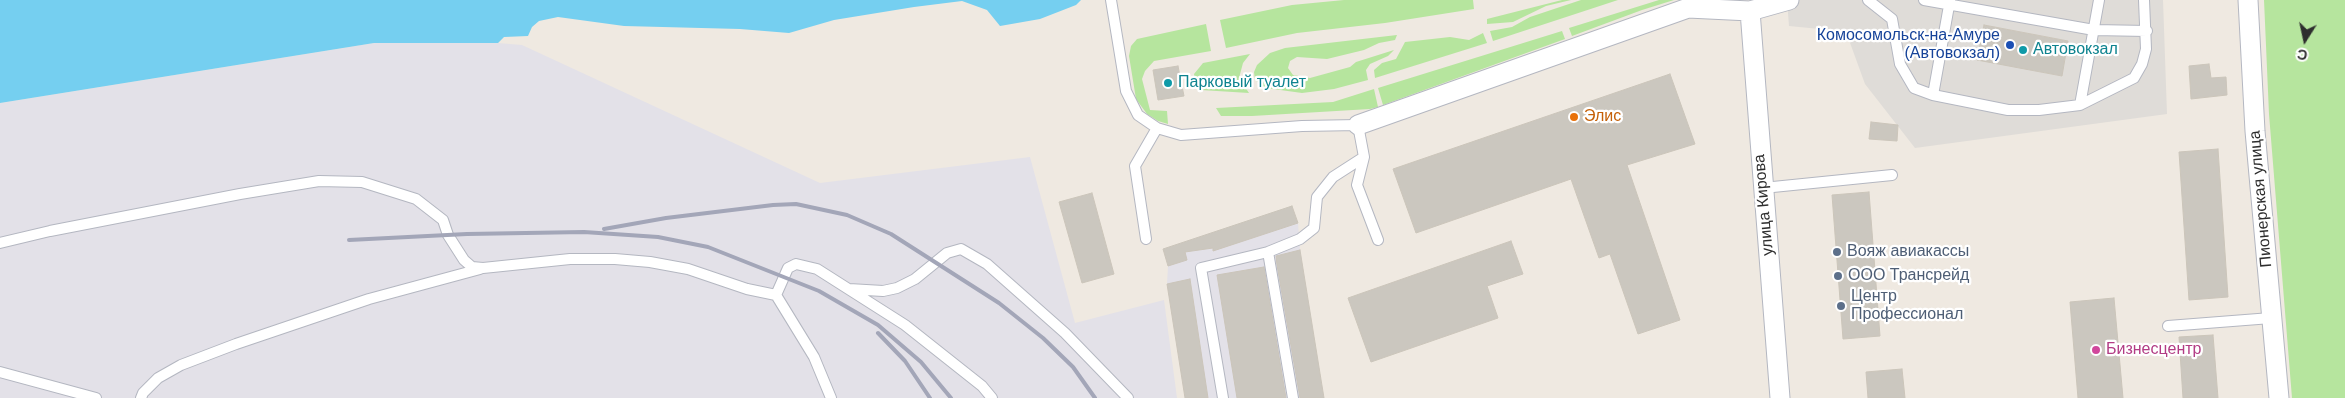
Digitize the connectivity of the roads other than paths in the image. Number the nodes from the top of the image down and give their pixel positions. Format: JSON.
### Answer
{"nodes":[{"id":1,"x":1111,"y":0,"type":"edge"},
{"id":2,"x":1789,"y":0,"type":"edge"},
{"id":3,"x":1868,"y":0,"type":"edge"},
{"id":4,"x":1924,"y":0,"type":"edge"},
{"id":5,"x":2099,"y":0,"type":"edge"},
{"id":6,"x":2144,"y":0,"type":"edge"},
{"id":7,"x":2248,"y":0,"type":"edge"},
{"id":8,"x":1950,"y":3,"type":"edge"},
{"id":9,"x":1750,"y":11,"type":"junction"},
{"id":10,"x":2094,"y":30,"type":"junction"},
{"id":11,"x":2147,"y":31,"type":"junction"},
{"id":12,"x":1933,"y":95,"type":"junction"},
{"id":13,"x":2080,"y":105,"type":"junction"},
{"id":14,"x":1358,"y":124,"type":"junction"},
{"id":15,"x":1157,"y":128,"type":"junction"},
{"id":16,"x":1364,"y":157,"type":"junction"},
{"id":17,"x":1892,"y":175,"type":"dead end"},
{"id":18,"x":1763,"y":188,"type":"junction"},
{"id":19,"x":1146,"y":239,"type":"dead end"},
{"id":20,"x":1378,"y":240,"type":"dead end"},
{"id":21,"x":0,"y":243,"type":"edge"},
{"id":22,"x":1268,"y":252,"type":"junction"},
{"id":23,"x":483,"y":268,"type":"junction"},
{"id":24,"x":848,"y":288,"type":"junction"},
{"id":25,"x":776,"y":295,"type":"junction"},
{"id":26,"x":2270,"y":318,"type":"junction"},
{"id":27,"x":2168,"y":326,"type":"dead end"},
{"id":28,"x":0,"y":372,"type":"edge"},
{"id":29,"x":96,"y":398,"type":"edge"},
{"id":30,"x":141,"y":398,"type":"edge"},
{"id":31,"x":831,"y":398,"type":"edge"},
{"id":32,"x":992,"y":398,"type":"edge"},
{"id":33,"x":1128,"y":398,"type":"edge"},
{"id":34,"x":1223,"y":398,"type":"edge"},
{"id":35,"x":1293,"y":398,"type":"edge"},
{"id":36,"x":1780,"y":398,"type":"edge"},
{"id":37,"x":2279,"y":398,"type":"edge"}],
"edges":[{"from":1,"to":15,"type":"lane"},
{"from":2,"to":9,"type":"street"},
{"from":3,"to":12,"type":"lane"},
{"from":4,"to":8,"type":"lane"},
{"from":5,"to":10,"type":"lane"},
{"from":6,"to":11,"type":"lane"},
{"from":7,"to":26,"type":"street","name":"Пионерская улица"},
{"from":8,"to":10,"type":"lane"},
{"from":8,"to":12,"type":"lane"},
{"from":9,"to":14,"type":"street"},
{"from":9,"to":18,"type":"street","name":"улица Кирова"},
{"from":10,"to":11,"type":"lane"},
{"from":10,"to":13,"type":"lane"},
{"from":11,"to":13,"type":"lane"},
{"from":12,"to":13,"type":"lane"},
{"from":14,"to":15,"type":"lane"},
{"from":14,"to":16,"type":"lane"},
{"from":15,"to":19,"type":"lane"},
{"from":16,"to":20,"type":"lane"},
{"from":16,"to":22,"type":"lane"},
{"from":17,"to":18,"type":"lane"},
{"from":18,"to":36,"type":"street","name":"улица Кирова"},
{"from":21,"to":23,"type":"lane"},
{"from":22,"to":34,"type":"lane"},
{"from":22,"to":35,"type":"lane"},
{"from":23,"to":25,"type":"lane"},
{"from":23,"to":30,"type":"lane"},
{"from":24,"to":25,"type":"lane"},
{"from":24,"to":32,"type":"lane"},
{"from":24,"to":33,"type":"lane"},
{"from":25,"to":31,"type":"lane"},
{"from":26,"to":27,"type":"lane"},
{"from":26,"to":37,"type":"street","name":"Пионерская улица"},
{"from":28,"to":29,"type":"lane"}]}
